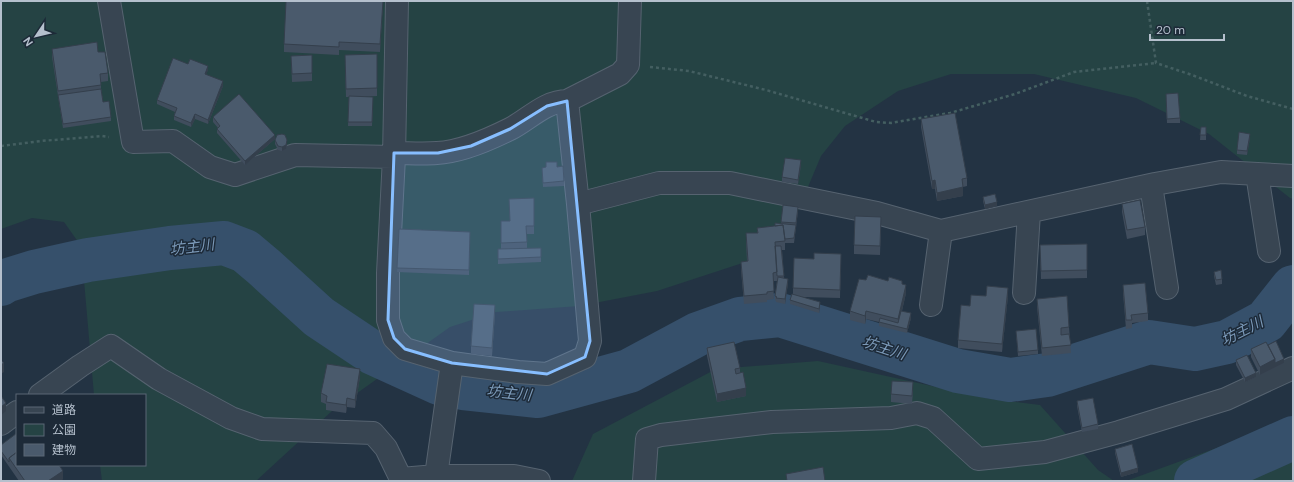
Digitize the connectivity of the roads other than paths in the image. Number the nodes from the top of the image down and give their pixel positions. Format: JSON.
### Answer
{"nodes":[{"id":1,"x":109,"y":1,"type":"edge"},
{"id":2,"x":397,"y":1,"type":"edge"},
{"id":3,"x":630,"y":1,"type":"edge"},
{"id":4,"x":567,"y":101,"type":"junction"},
{"id":5,"x":394,"y":155,"type":"junction"},
{"id":6,"x":1257,"y":174,"type":"junction"},
{"id":7,"x":1293,"y":176,"type":"edge"},
{"id":8,"x":1151,"y":185,"type":"junction"},
{"id":9,"x":578,"y":204,"type":"junction"},
{"id":10,"x":1029,"y":212,"type":"junction"},
{"id":11,"x":941,"y":231,"type":"junction"},
{"id":12,"x":1269,"y":251,"type":"dead end"},
{"id":13,"x":1167,"y":288,"type":"dead end"},
{"id":14,"x":1024,"y":294,"type":"dead end"},
{"id":15,"x":931,"y":305,"type":"dead end"},
{"id":16,"x":452,"y":363,"type":"junction"},
{"id":17,"x":1293,"y":368,"type":"edge"},
{"id":18,"x":41,"y":394,"type":"edge"},
{"id":19,"x":16,"y":413,"type":"edge"},
{"id":20,"x":1,"y":424,"type":"edge"},
{"id":21,"x":436,"y":476,"type":"junction"},
{"id":22,"x":539,"y":481,"type":"edge"},
{"id":23,"x":644,"y":481,"type":"edge"}],
"edges":[{"from":1,"to":5,"type":"street"},
{"from":2,"to":5,"type":"street"},
{"from":3,"to":4,"type":"street"},
{"from":4,"to":5,"type":"street"},
{"from":4,"to":9,"type":"street"},
{"from":5,"to":16,"type":"street"},
{"from":6,"to":7,"type":"street"},
{"from":6,"to":8,"type":"street"},
{"from":6,"to":12,"type":"street"},
{"from":8,"to":10,"type":"street"},
{"from":8,"to":13,"type":"street"},
{"from":9,"to":11,"type":"street"},
{"from":9,"to":16,"type":"street"},
{"from":10,"to":11,"type":"street"},
{"from":10,"to":14,"type":"street"},
{"from":11,"to":15,"type":"street"},
{"from":16,"to":21,"type":"street"},
{"from":17,"to":23,"type":"street"},
{"from":18,"to":21,"type":"street"},
{"from":19,"to":20,"type":"street"},
{"from":21,"to":22,"type":"street"}]}
